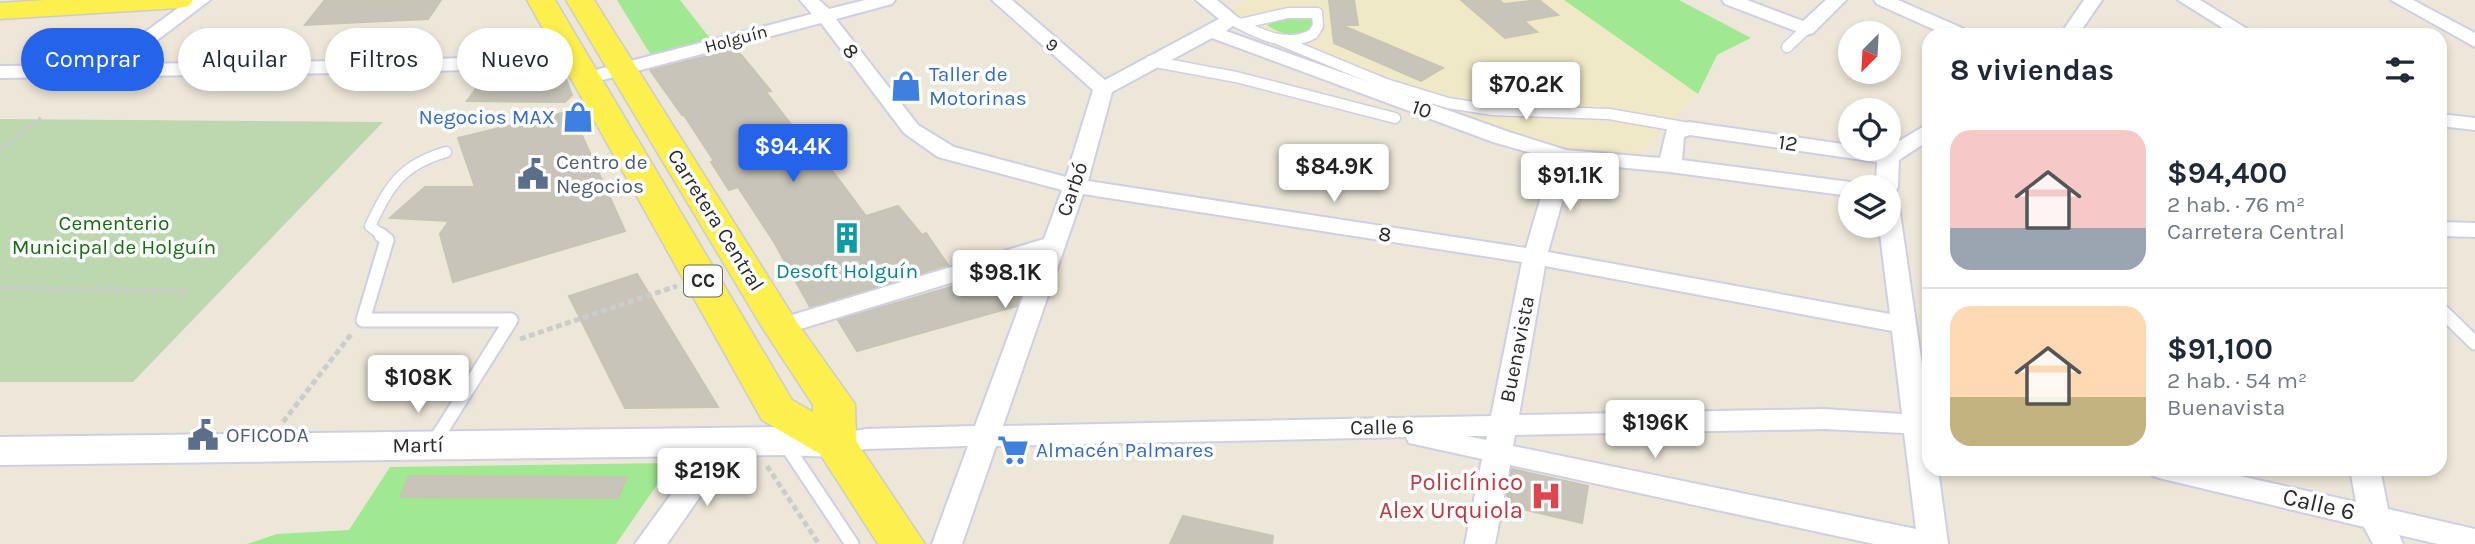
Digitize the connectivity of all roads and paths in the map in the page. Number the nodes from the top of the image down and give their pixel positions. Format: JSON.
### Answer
{"nodes":[{"id":1,"x":178,"y":0,"type":"edge"},
{"id":2,"x":201,"y":0,"type":"edge"},
{"id":3,"x":541,"y":0,"type":"edge"},
{"id":4,"x":580,"y":0,"type":"edge"},
{"id":5,"x":886,"y":0,"type":"edge"},
{"id":6,"x":1001,"y":0,"type":"edge"},
{"id":7,"x":1205,"y":0,"type":"edge"},
{"id":8,"x":1731,"y":0,"type":"edge"},
{"id":9,"x":1838,"y":0,"type":"edge"},
{"id":10,"x":1883,"y":0,"type":"edge"},
{"id":11,"x":2093,"y":0,"type":"edge"},
{"id":12,"x":2187,"y":0,"type":"edge"},
{"id":13,"x":2400,"y":0,"type":"edge"},
{"id":14,"x":817,"y":8,"type":"edge"},
{"id":15,"x":0,"y":11,"type":"edge"},
{"id":16,"x":1236,"y":22,"type":"junction"},
{"id":17,"x":163,"y":28,"type":"edge"},
{"id":18,"x":1946,"y":28,"type":"edge"},
{"id":19,"x":2074,"y":28,"type":"edge"},
{"id":20,"x":2236,"y":28,"type":"edge"},
{"id":21,"x":1806,"y":29,"type":"junction"},
{"id":22,"x":1209,"y":31,"type":"junction"},
{"id":23,"x":1277,"y":39,"type":"junction"},
{"id":24,"x":2475,"y":41,"type":"edge"},
{"id":25,"x":1787,"y":47,"type":"dead end"},
{"id":26,"x":1150,"y":61,"type":"junction"},
{"id":27,"x":623,"y":68,"type":"junction"},
{"id":28,"x":582,"y":69,"type":"junction"},
{"id":29,"x":0,"y":72,"type":"edge"},
{"id":30,"x":21,"y":72,"type":"edge"},
{"id":31,"x":164,"y":72,"type":"edge"},
{"id":32,"x":1103,"y":89,"type":"junction"},
{"id":33,"x":41,"y":118,"type":"dead end"},
{"id":34,"x":1395,"y":118,"type":"dead end"},
{"id":35,"x":2447,"y":121,"type":"edge"},
{"id":36,"x":2475,"y":124,"type":"edge"},
{"id":37,"x":1689,"y":128,"type":"junction"},
{"id":38,"x":1922,"y":136,"type":"edge"},
{"id":39,"x":1901,"y":149,"type":"edge"},
{"id":40,"x":0,"y":150,"type":"edge"},
{"id":41,"x":1838,"y":150,"type":"edge"},
{"id":42,"x":446,"y":152,"type":"dead end"},
{"id":43,"x":1564,"y":156,"type":"junction"},
{"id":44,"x":1670,"y":164,"type":"junction"},
{"id":45,"x":1075,"y":186,"type":"junction"},
{"id":46,"x":1838,"y":187,"type":"edge"},
{"id":47,"x":2447,"y":229,"type":"edge"},
{"id":48,"x":2475,"y":230,"type":"edge"},
{"id":49,"x":1893,"y":238,"type":"edge"},
{"id":50,"x":1053,"y":244,"type":"junction"},
{"id":51,"x":1535,"y":257,"type":"junction"},
{"id":52,"x":701,"y":278,"type":"junction"},
{"id":53,"x":0,"y":288,"type":"edge"},
{"id":54,"x":188,"y":290,"type":"dead end"},
{"id":55,"x":2447,"y":316,"type":"edge"},
{"id":56,"x":363,"y":320,"type":"junction"},
{"id":57,"x":1905,"y":325,"type":"junction"},
{"id":58,"x":781,"y":327,"type":"junction"},
{"id":59,"x":2475,"y":343,"type":"edge"},
{"id":60,"x":496,"y":347,"type":"junction"},
{"id":61,"x":1922,"y":418,"type":"edge"},
{"id":62,"x":1922,"y":424,"type":"edge"},
{"id":63,"x":984,"y":436,"type":"junction"},
{"id":64,"x":1499,"y":439,"type":"junction"},
{"id":65,"x":753,"y":441,"type":"junction"},
{"id":66,"x":835,"y":443,"type":"junction"},
{"id":67,"x":433,"y":444,"type":"junction"},
{"id":68,"x":263,"y":447,"type":"junction"},
{"id":69,"x":0,"y":451,"type":"edge"},
{"id":70,"x":1926,"y":476,"type":"edge"},
{"id":71,"x":2194,"y":476,"type":"edge"},
{"id":72,"x":2366,"y":476,"type":"edge"},
{"id":73,"x":2374,"y":517,"type":"junction"},
{"id":74,"x":2475,"y":541,"type":"edge"},
{"id":75,"x":650,"y":544,"type":"edge"},
{"id":76,"x":819,"y":544,"type":"edge"},
{"id":77,"x":852,"y":544,"type":"edge"},
{"id":78,"x":902,"y":544,"type":"edge"},
{"id":79,"x":947,"y":544,"type":"edge"},
{"id":80,"x":1480,"y":544,"type":"edge"},
{"id":81,"x":1931,"y":544,"type":"edge"},
{"id":82,"x":2388,"y":544,"type":"edge"}],
"edges":[{"from":1,"to":15,"type":"main road"},
{"from":2,"to":17,"type":"street"},
{"from":3,"to":28,"type":"main road","name":"Carretera Central","number":"CC"},
{"from":4,"to":27,"type":"main road","name":"Carretera Central","number":"CC"},
{"from":5,"to":14,"type":"street","name":"Holguín"},
{"from":6,"to":32,"type":"street","name":"9"},
{"from":7,"to":16,"type":"street"},
{"from":8,"to":21,"type":"street"},
{"from":9,"to":21,"type":"street"},
{"from":10,"to":18,"type":"street"},
{"from":11,"to":19,"type":"street"},
{"from":12,"to":20,"type":"street"},
{"from":13,"to":24,"type":"street"},
{"from":14,"to":27,"type":"street","name":"Holguín"},
{"from":14,"to":45,"type":"street","name":"8"},
{"from":16,"to":22,"type":"street"},
{"from":16,"to":23,"type":"lane"},
{"from":16,"to":23,"type":"lane"},
{"from":21,"to":25,"type":"lane"},
{"from":22,"to":26,"type":"street"},
{"from":22,"to":43,"type":"street","name":"10"},
{"from":23,"to":37,"type":"lane"},
{"from":26,"to":32,"type":"street"},
{"from":26,"to":34,"type":"lane"},
{"from":27,"to":28,"type":"street","name":"Holguín"},
{"from":27,"to":58,"type":"main road","name":"Carretera Central","number":"CC"},
{"from":28,"to":31,"type":"street","name":"Holguín"},
{"from":28,"to":52,"type":"main road","name":"Carretera Central","number":"CC"},
{"from":29,"to":30,"type":"street","name":"Holguín"},
{"from":32,"to":45,"type":"street","name":"Carbó"},
{"from":33,"to":40,"type":"path"},
{"from":35,"to":36,"type":"street"},
{"from":37,"to":41,"type":"street","name":"12"},
{"from":37,"to":44,"type":"street"},
{"from":38,"to":39,"type":"street"},
{"from":42,"to":56,"type":"lane"},
{"from":43,"to":44,"type":"street","name":"10"},
{"from":43,"to":51,"type":"street","name":"Buenavista"},
{"from":44,"to":46,"type":"street","name":"10"},
{"from":45,"to":50,"type":"street","name":"Carbó"},
{"from":45,"to":51,"type":"street","name":"8"},
{"from":47,"to":48,"type":"street"},
{"from":49,"to":57,"type":"street"},
{"from":50,"to":58,"type":"street"},
{"from":50,"to":63,"type":"street","name":"Carbó"},
{"from":51,"to":57,"type":"street","name":"8"},
{"from":51,"to":64,"type":"street","name":"Buenavista"},
{"from":52,"to":60,"type":"path"},
{"from":52,"to":66,"type":"main road","name":"Carretera Central","number":"CC"},
{"from":53,"to":54,"type":"path"},
{"from":55,"to":59,"type":"lane"},
{"from":56,"to":60,"type":"lane"},
{"from":56,"to":68,"type":"path"},
{"from":57,"to":61,"type":"street"},
{"from":58,"to":66,"type":"main road","name":"Carretera Central","number":"CC"},
{"from":60,"to":67,"type":"lane"},
{"from":62,"to":64,"type":"street"},
{"from":63,"to":64,"type":"street","name":"Calle 6"},
{"from":63,"to":66,"type":"street","name":"Calle 6"},
{"from":63,"to":79,"type":"street","name":"Carbó"},
{"from":64,"to":80,"type":"street","name":"Buenavista"},
{"from":64,"to":81,"type":"street"},
{"from":65,"to":66,"type":"main road","name":"Martí"},
{"from":65,"to":67,"type":"main road","name":"Martí"},
{"from":65,"to":75,"type":"street"},
{"from":65,"to":76,"type":"path"},
{"from":65,"to":77,"type":"lane"},
{"from":66,"to":78,"type":"main road","name":"Carretera Central","number":"CC"},
{"from":67,"to":68,"type":"main road","name":"Martí"},
{"from":68,"to":69,"type":"main road","name":"Martí"},
{"from":70,"to":81,"type":"street"},
{"from":71,"to":73,"type":"street","name":"Calle 6"},
{"from":72,"to":73,"type":"street"},
{"from":73,"to":74,"type":"street","name":"Calle 6"},
{"from":73,"to":82,"type":"street"}]}
